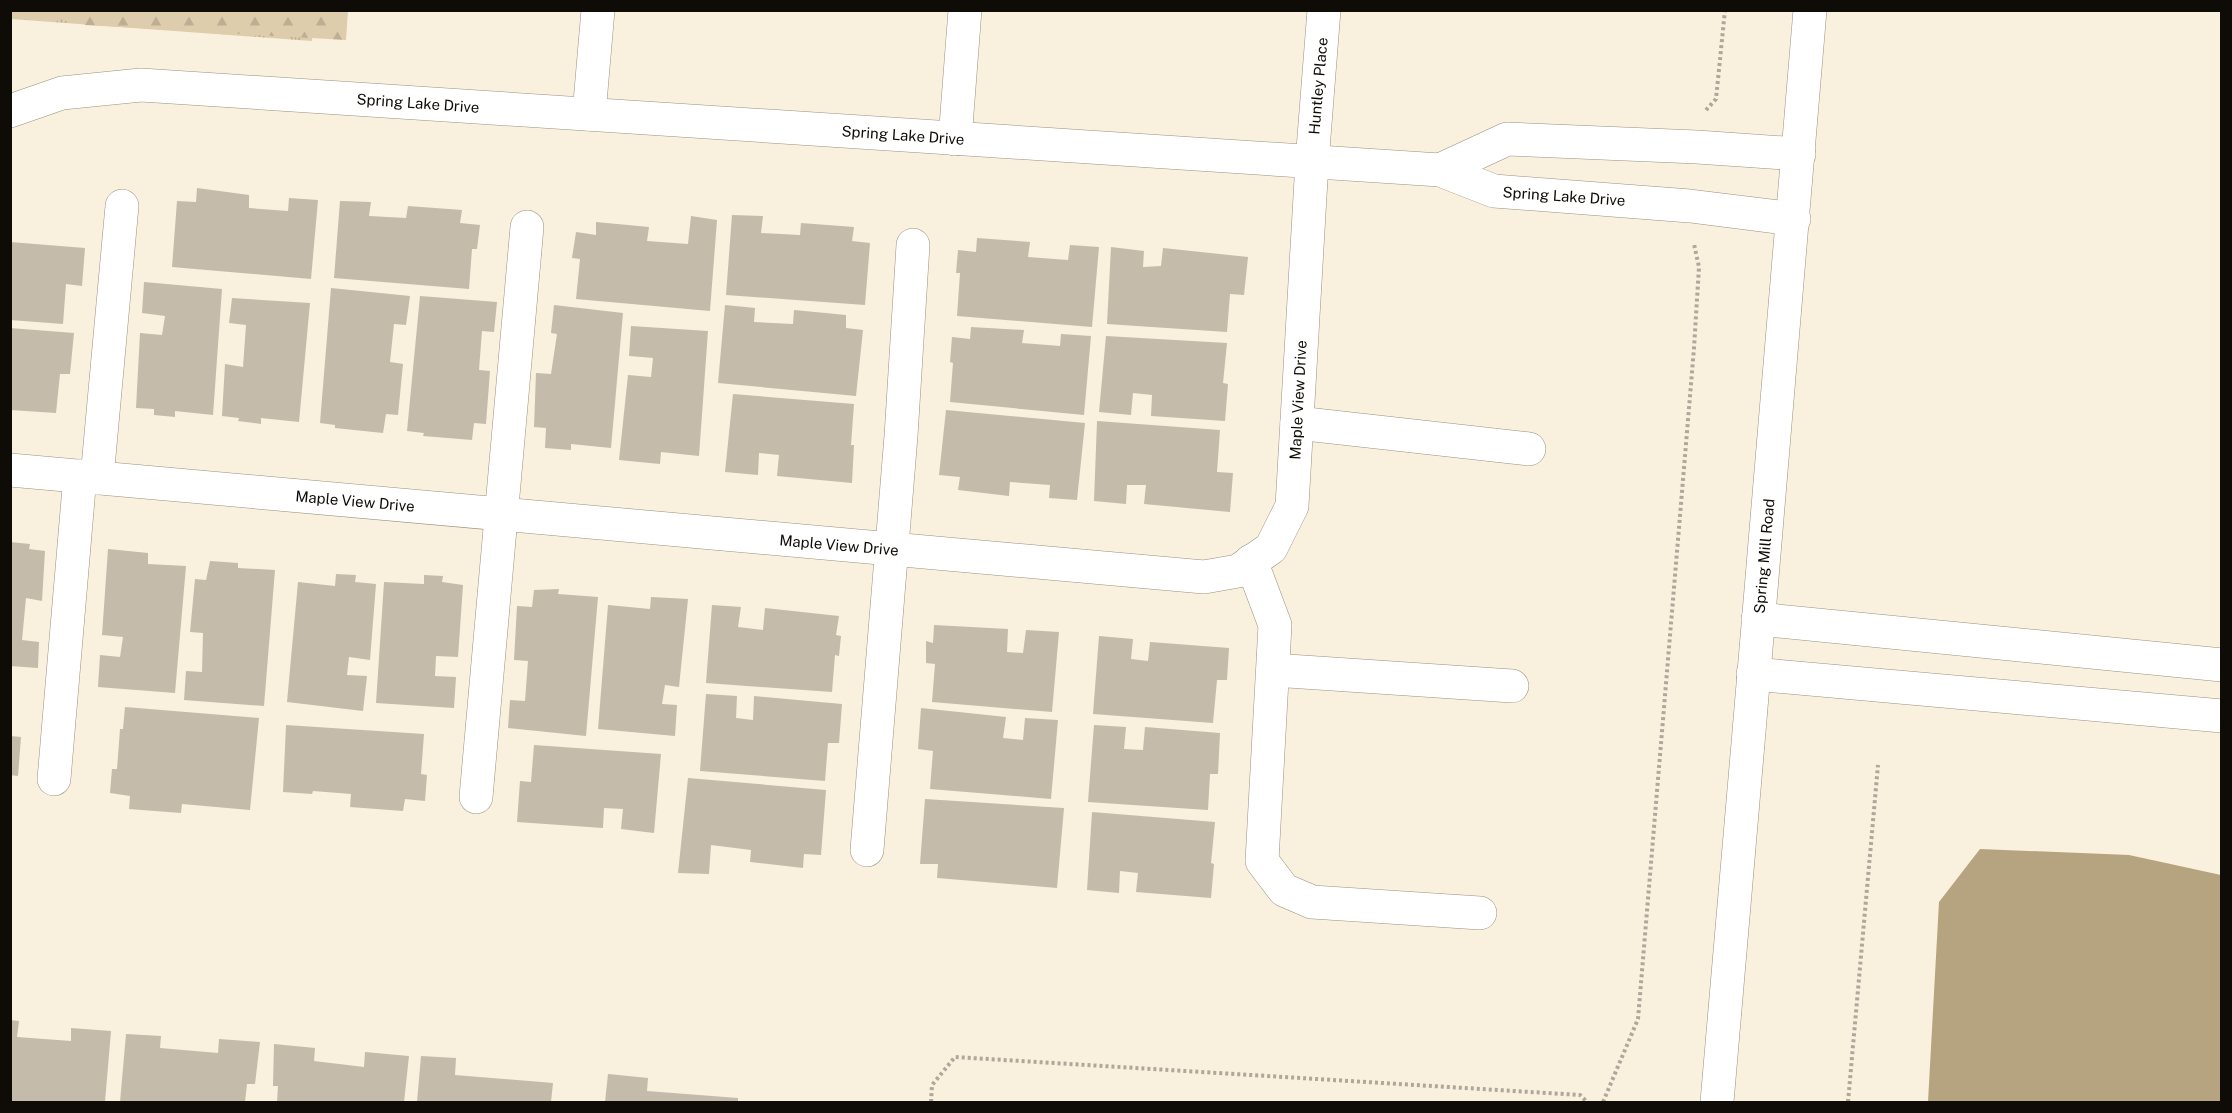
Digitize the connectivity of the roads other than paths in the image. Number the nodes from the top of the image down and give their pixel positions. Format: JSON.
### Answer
{"nodes":[{"id":1,"x":598,"y":10,"type":"edge"},
{"id":2,"x":965,"y":10,"type":"edge"},
{"id":3,"x":1324,"y":10,"type":"edge"},
{"id":4,"x":1810,"y":10,"type":"edge"},
{"id":5,"x":10,"y":111,"type":"edge"},
{"id":6,"x":589,"y":114,"type":"junction"},
{"id":7,"x":955,"y":139,"type":"junction"},
{"id":8,"x":1799,"y":154,"type":"junction"},
{"id":9,"x":1311,"y":162,"type":"junction"},
{"id":10,"x":1440,"y":170,"type":"junction"},
{"id":11,"x":122,"y":206,"type":"dead end"},
{"id":12,"x":1794,"y":219,"type":"junction"},
{"id":13,"x":527,"y":227,"type":"dead end"},
{"id":14,"x":913,"y":245,"type":"dead end"},
{"id":15,"x":1297,"y":423,"type":"junction"},
{"id":16,"x":1528,"y":449,"type":"dead end"},
{"id":17,"x":10,"y":470,"type":"edge"},
{"id":18,"x":88,"y":477,"type":"junction"},
{"id":19,"x":501,"y":514,"type":"junction"},
{"id":20,"x":890,"y":549,"type":"junction"},
{"id":21,"x":1251,"y":561,"type":"junction"},
{"id":22,"x":1758,"y":619,"type":"junction"},
{"id":23,"x":2222,"y":666,"type":"edge"},
{"id":24,"x":1272,"y":670,"type":"junction"},
{"id":25,"x":1753,"y":674,"type":"junction"},
{"id":26,"x":1512,"y":686,"type":"dead end"},
{"id":27,"x":2222,"y":716,"type":"edge"},
{"id":28,"x":54,"y":779,"type":"dead end"},
{"id":29,"x":476,"y":797,"type":"dead end"},
{"id":30,"x":867,"y":850,"type":"dead end"},
{"id":31,"x":1480,"y":913,"type":"dead end"},
{"id":32,"x":1718,"y":1102,"type":"edge"}],
"edges":[{"from":1,"to":6,"type":"street"},
{"from":2,"to":7,"type":"street"},
{"from":3,"to":9,"type":"street","name":"Huntley Place"},
{"from":4,"to":8,"type":"street","name":"Spring Mill Road"},
{"from":5,"to":6,"type":"street","name":"Spring Lake Drive"},
{"from":6,"to":7,"type":"street","name":"Spring Lake Drive"},
{"from":7,"to":9,"type":"street","name":"Spring Lake Drive"},
{"from":8,"to":10,"type":"street"},
{"from":8,"to":12,"type":"street","name":"Spring Mill Road"},
{"from":9,"to":10,"type":"street","name":"Spring Lake Drive"},
{"from":9,"to":15,"type":"street","name":"Maple View Drive"},
{"from":10,"to":12,"type":"street","name":"Spring Lake Drive"},
{"from":11,"to":18,"type":"street"},
{"from":12,"to":22,"type":"street","name":"Spring Mill Road"},
{"from":13,"to":19,"type":"street"},
{"from":14,"to":20,"type":"street"},
{"from":15,"to":16,"type":"street"},
{"from":15,"to":21,"type":"street","name":"Maple View Drive"},
{"from":17,"to":18,"type":"street","name":"Maple View Drive"},
{"from":18,"to":19,"type":"street","name":"Maple View Drive"},
{"from":18,"to":28,"type":"street"},
{"from":19,"to":20,"type":"street","name":"Maple View Drive"},
{"from":19,"to":29,"type":"street"},
{"from":20,"to":21,"type":"street","name":"Maple View Drive"},
{"from":20,"to":30,"type":"street"},
{"from":21,"to":24,"type":"street"},
{"from":22,"to":23,"type":"street"},
{"from":22,"to":25,"type":"street","name":"Spring Mill Road"},
{"from":24,"to":26,"type":"street"},
{"from":24,"to":31,"type":"street"},
{"from":25,"to":27,"type":"street"},
{"from":25,"to":32,"type":"street","name":"Spring Mill Road"}]}
